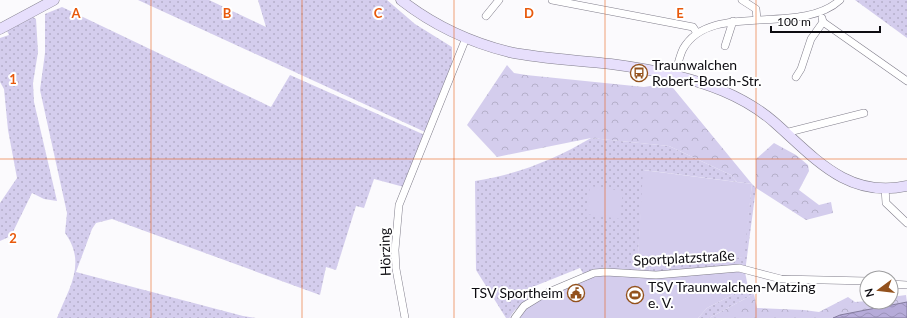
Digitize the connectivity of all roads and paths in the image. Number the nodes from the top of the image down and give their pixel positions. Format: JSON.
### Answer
{"nodes":[{"id":1,"x":54,"y":0,"type":"edge"},
{"id":2,"x":401,"y":0,"type":"edge"},
{"id":3,"x":499,"y":0,"type":"edge"},
{"id":4,"x":552,"y":0,"type":"edge"},
{"id":5,"x":742,"y":0,"type":"edge"},
{"id":6,"x":840,"y":0,"type":"edge"},
{"id":7,"x":821,"y":13,"type":"junction"},
{"id":8,"x":486,"y":16,"type":"dead end"},
{"id":9,"x":757,"y":19,"type":"junction"},
{"id":10,"x":733,"y":21,"type":"junction"},
{"id":11,"x":823,"y":22,"type":"junction"},
{"id":12,"x":0,"y":29,"type":"edge"},
{"id":13,"x":697,"y":33,"type":"junction"},
{"id":14,"x":466,"y":38,"type":"junction"},
{"id":15,"x":725,"y":46,"type":"dead end"},
{"id":16,"x":675,"y":76,"type":"junction"},
{"id":17,"x":796,"y":77,"type":"dead end"},
{"id":18,"x":907,"y":81,"type":"edge"},
{"id":19,"x":864,"y":113,"type":"dead end"},
{"id":20,"x":785,"y":133,"type":"junction"},
{"id":21,"x":907,"y":186,"type":"edge"},
{"id":22,"x":885,"y":188,"type":"junction"},
{"id":23,"x":907,"y":223,"type":"edge"},
{"id":24,"x":859,"y":281,"type":"edge"},
{"id":25,"x":405,"y":318,"type":"edge"},
{"id":26,"x":515,"y":318,"type":"edge"}],
"edges":[{"from":1,"to":12,"type":"main road"},
{"from":2,"to":14,"type":"main road"},
{"from":3,"to":8,"type":"street"},
{"from":4,"to":13,"type":"street"},
{"from":5,"to":9,"type":"street"},
{"from":6,"to":7,"type":"street"},
{"from":7,"to":9,"type":"street"},
{"from":7,"to":11,"type":"street"},
{"from":9,"to":10,"type":"street"},
{"from":10,"to":13,"type":"street"},
{"from":10,"to":15,"type":"street"},
{"from":11,"to":17,"type":"street"},
{"from":11,"to":18,"type":"street"},
{"from":13,"to":16,"type":"street"},
{"from":14,"to":16,"type":"main road"},
{"from":14,"to":25,"type":"street","name":"Hörzing"},
{"from":16,"to":20,"type":"main road"},
{"from":19,"to":20,"type":"street"},
{"from":20,"to":22,"type":"main road"},
{"from":21,"to":22,"type":"main road"},
{"from":22,"to":23,"type":"street"},
{"from":24,"to":26,"type":"street","name":"Sportplatzstraße"}]}
